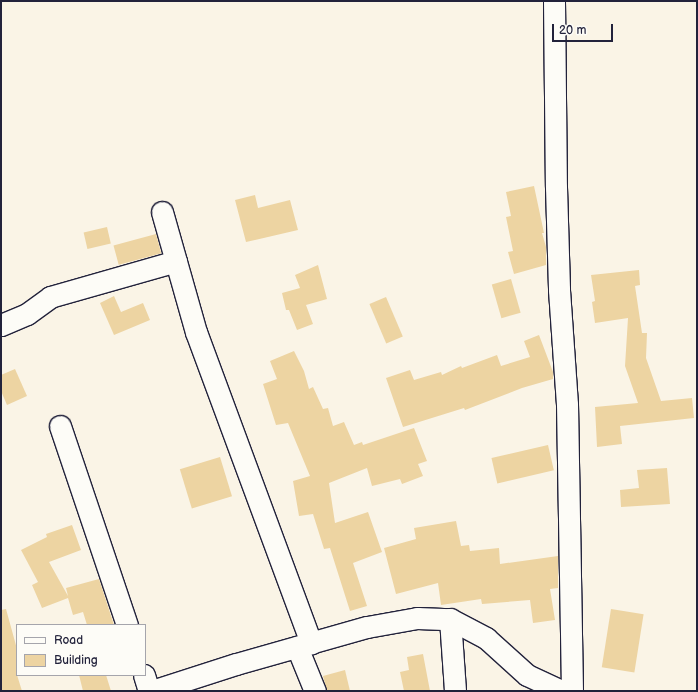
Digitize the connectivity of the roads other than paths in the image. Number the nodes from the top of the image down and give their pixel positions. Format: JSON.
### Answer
{"nodes":[{"id":1,"x":554,"y":1,"type":"edge"},
{"id":2,"x":162,"y":212,"type":"dead end"},
{"id":3,"x":176,"y":261,"type":"junction"},
{"id":4,"x":1,"y":325,"type":"edge"},
{"id":5,"x":60,"y":426,"type":"dead end"},
{"id":6,"x":450,"y":618,"type":"junction"},
{"id":7,"x":127,"y":624,"type":"edge"},
{"id":8,"x":304,"y":645,"type":"junction"},
{"id":9,"x":144,"y":676,"type":"edge"},
{"id":10,"x":149,"y":691,"type":"edge"},
{"id":11,"x":152,"y":691,"type":"edge"},
{"id":12,"x":315,"y":691,"type":"edge"},
{"id":13,"x":455,"y":691,"type":"edge"},
{"id":14,"x":562,"y":691,"type":"edge"},
{"id":15,"x":572,"y":691,"type":"edge"}],
"edges":[{"from":1,"to":15,"type":"street"},
{"from":2,"to":3,"type":"street"},
{"from":3,"to":4,"type":"street"},
{"from":3,"to":8,"type":"street"},
{"from":5,"to":7,"type":"street"},
{"from":6,"to":8,"type":"street"},
{"from":6,"to":13,"type":"street"},
{"from":6,"to":14,"type":"street"},
{"from":8,"to":11,"type":"street"},
{"from":8,"to":12,"type":"street"},
{"from":9,"to":10,"type":"street"}]}
